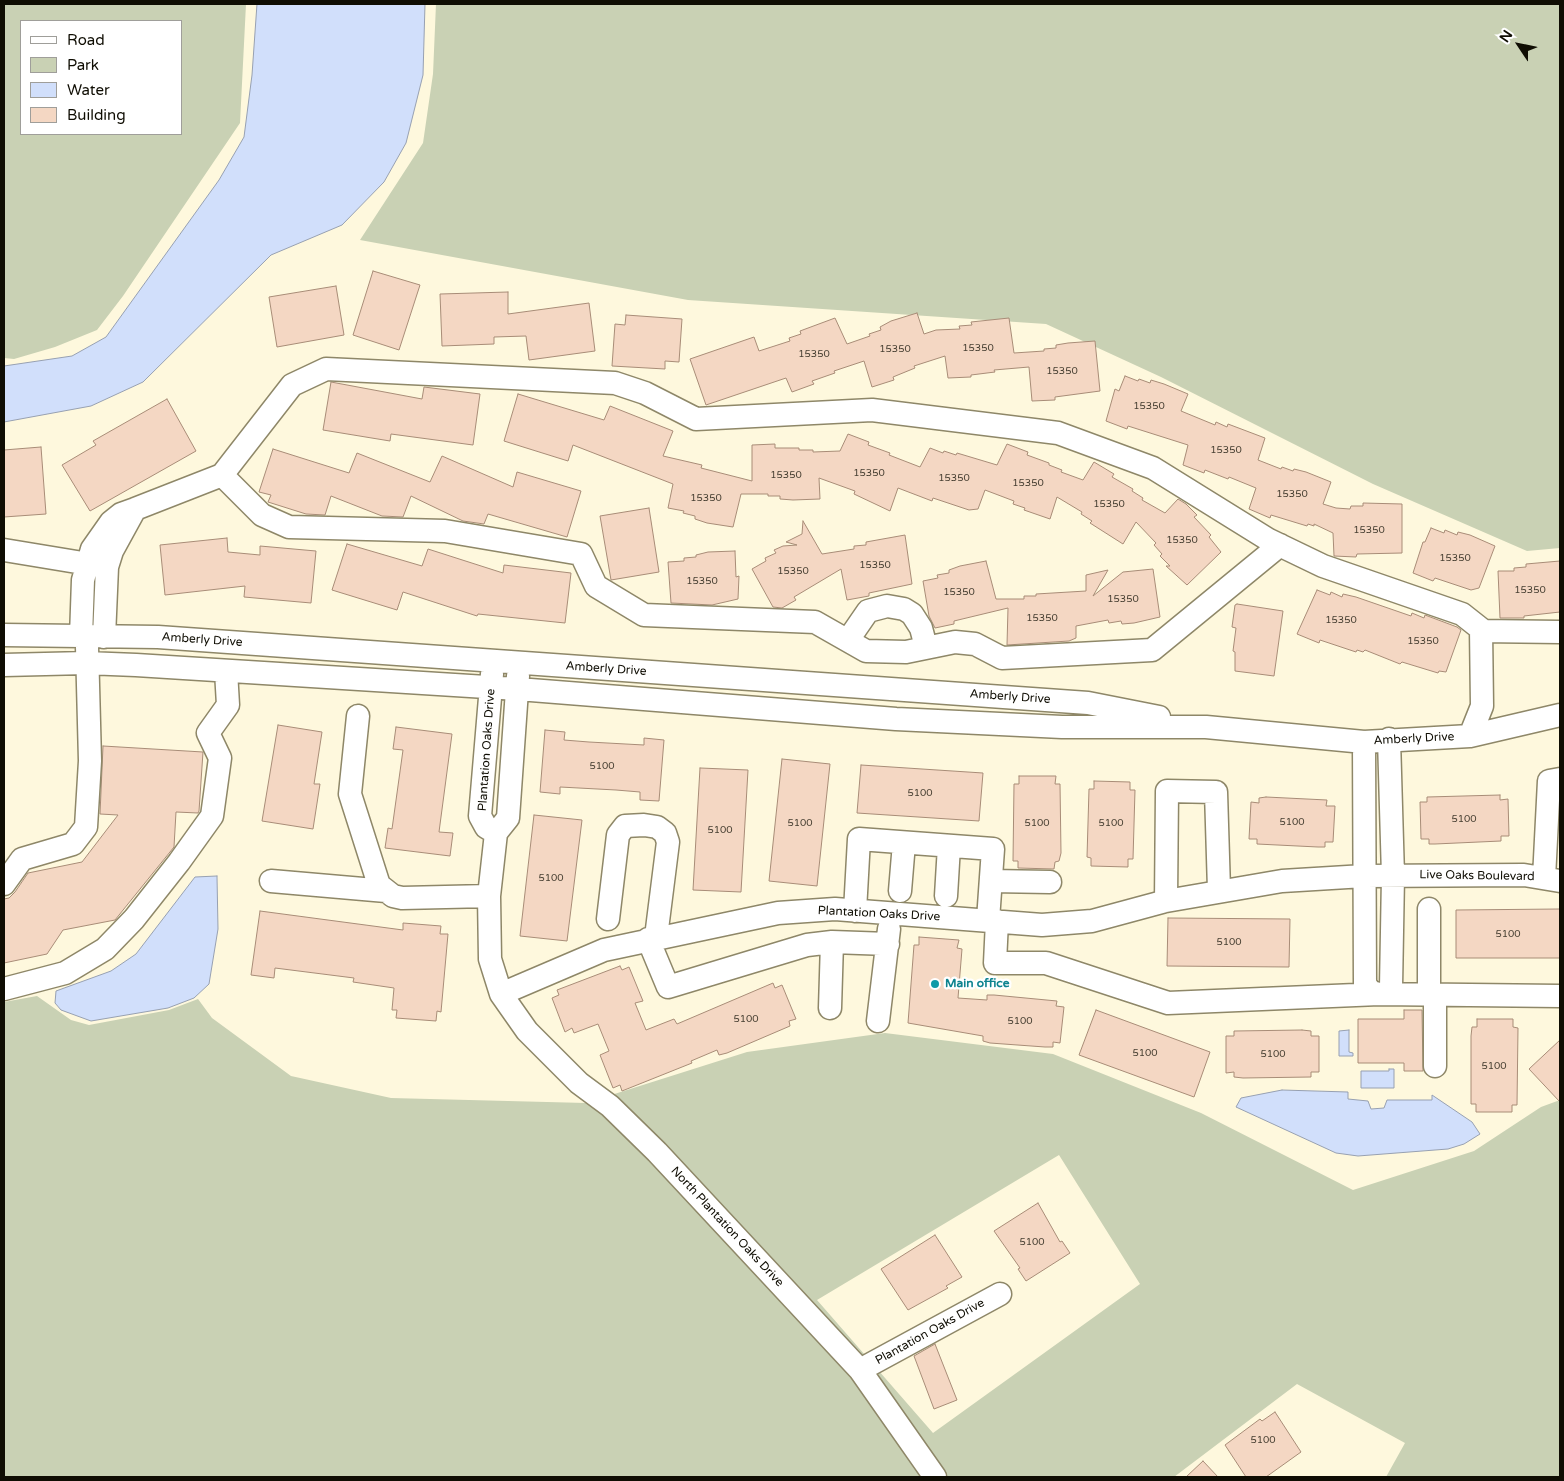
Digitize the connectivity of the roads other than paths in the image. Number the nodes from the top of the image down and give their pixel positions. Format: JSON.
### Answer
{"nodes":[{"id":1,"x":222,"y":475,"type":"junction"},
{"id":2,"x":1280,"y":545,"type":"junction"},
{"id":3,"x":4,"y":550,"type":"edge"},
{"id":4,"x":96,"y":566,"type":"junction"},
{"id":5,"x":1481,"y":630,"type":"junction"},
{"id":6,"x":1560,"y":632,"type":"edge"},
{"id":7,"x":4,"y":635,"type":"edge"},
{"id":8,"x":91,"y":637,"type":"junction"},
{"id":9,"x":848,"y":640,"type":"junction"},
{"id":10,"x":926,"y":647,"type":"junction"},
{"id":11,"x":493,"y":661,"type":"junction"},
{"id":12,"x":86,"y":662,"type":"junction"},
{"id":13,"x":519,"y":663,"type":"junction"},
{"id":14,"x":4,"y":665,"type":"edge"},
{"id":15,"x":226,"y":671,"type":"junction"},
{"id":16,"x":492,"y":688,"type":"junction"},
{"id":17,"x":518,"y":689,"type":"junction"},
{"id":18,"x":1560,"y":714,"type":"edge"},
{"id":19,"x":358,"y":716,"type":"dead end"},
{"id":20,"x":1206,"y":727,"type":"junction"},
{"id":21,"x":1470,"y":736,"type":"junction"},
{"id":22,"x":1390,"y":739,"type":"junction"},
{"id":23,"x":1364,"y":742,"type":"junction"},
{"id":24,"x":1560,"y":779,"type":"edge"},
{"id":25,"x":496,"y":833,"type":"junction"},
{"id":26,"x":904,"y":843,"type":"junction"},
{"id":27,"x":949,"y":846,"type":"junction"},
{"id":28,"x":1364,"y":876,"type":"junction"},
{"id":29,"x":1393,"y":876,"type":"junction"},
{"id":30,"x":1552,"y":880,"type":"edge"},
{"id":31,"x":271,"y":881,"type":"dead end"},
{"id":32,"x":991,"y":881,"type":"junction"},
{"id":33,"x":1050,"y":882,"type":"dead end"},
{"id":34,"x":4,"y":884,"type":"edge"},
{"id":35,"x":1219,"y":890,"type":"junction"},
{"id":36,"x":900,"y":891,"type":"dead end"},
{"id":37,"x":386,"y":892,"type":"junction"},
{"id":38,"x":489,"y":896,"type":"junction"},
{"id":39,"x":946,"y":896,"type":"dead end"},
{"id":40,"x":1166,"y":901,"type":"junction"},
{"id":41,"x":1429,"y":909,"type":"dead end"},
{"id":42,"x":855,"y":911,"type":"junction"},
{"id":43,"x":892,"y":913,"type":"junction"},
{"id":44,"x":608,"y":919,"type":"dead end"},
{"id":45,"x":992,"y":920,"type":"junction"},
{"id":46,"x":652,"y":938,"type":"junction"},
{"id":47,"x":832,"y":942,"type":"junction"},
{"id":48,"x":888,"y":944,"type":"junction"},
{"id":49,"x":4,"y":989,"type":"edge"},
{"id":50,"x":501,"y":994,"type":"junction"},
{"id":51,"x":1379,"y":994,"type":"junction"},
{"id":52,"x":1432,"y":995,"type":"junction"},
{"id":53,"x":1560,"y":996,"type":"edge"},
{"id":54,"x":830,"y":1008,"type":"dead end"},
{"id":55,"x":878,"y":1021,"type":"dead end"},
{"id":56,"x":1435,"y":1066,"type":"dead end"},
{"id":57,"x":1000,"y":1294,"type":"dead end"},
{"id":58,"x":860,"y":1370,"type":"junction"},
{"id":59,"x":934,"y":1477,"type":"edge"}],
"edges":[{"from":1,"to":2,"type":"street"},
{"from":1,"to":4,"type":"street"},
{"from":1,"to":9,"type":"street"},
{"from":2,"to":5,"type":"street"},
{"from":2,"to":10,"type":"street"},
{"from":3,"to":4,"type":"street"},
{"from":4,"to":8,"type":"street"},
{"from":5,"to":6,"type":"street"},
{"from":5,"to":21,"type":"street"},
{"from":7,"to":8,"type":"street","name":"Amberly Drive"},
{"from":8,"to":11,"type":"street","name":"Amberly Drive"},
{"from":8,"to":12,"type":"street"},
{"from":9,"to":10,"type":"street"},
{"from":9,"to":10,"type":"street"},
{"from":11,"to":13,"type":"street","name":"Amberly Drive"},
{"from":11,"to":16,"type":"street","name":"Plantation Oaks Drive"},
{"from":12,"to":14,"type":"street","name":"Amberly Drive"},
{"from":12,"to":15,"type":"street","name":"Amberly Drive"},
{"from":12,"to":34,"type":"street"},
{"from":13,"to":17,"type":"street","name":"Plantation Oaks Drive"},
{"from":13,"to":20,"type":"street","name":"Amberly Drive"},
{"from":15,"to":16,"type":"street","name":"Amberly Drive"},
{"from":15,"to":49,"type":"street"},
{"from":16,"to":17,"type":"street","name":"Amberly Drive"},
{"from":16,"to":25,"type":"street","name":"Plantation Oaks Drive"},
{"from":17,"to":20,"type":"street","name":"Amberly Drive"},
{"from":17,"to":25,"type":"street","name":"Plantation Oaks Drive"},
{"from":18,"to":21,"type":"street","name":"Amberly Drive"},
{"from":19,"to":37,"type":"street"},
{"from":20,"to":23,"type":"street","name":"Amberly Drive"},
{"from":21,"to":22,"type":"street","name":"Amberly Drive"},
{"from":22,"to":23,"type":"street","name":"Amberly Drive"},
{"from":22,"to":29,"type":"street"},
{"from":23,"to":28,"type":"street"},
{"from":24,"to":30,"type":"street"},
{"from":25,"to":38,"type":"street","name":"Plantation Oaks Drive"},
{"from":26,"to":27,"type":"street"},
{"from":26,"to":36,"type":"street"},
{"from":26,"to":42,"type":"street"},
{"from":27,"to":32,"type":"street"},
{"from":27,"to":39,"type":"street"},
{"from":28,"to":29,"type":"street","name":"Live Oaks Boulevard"},
{"from":28,"to":35,"type":"street","name":"Plantation Oaks Drive"},
{"from":28,"to":51,"type":"street"},
{"from":29,"to":30,"type":"street","name":"Live Oaks Boulevard"},
{"from":29,"to":51,"type":"street"},
{"from":31,"to":37,"type":"street"},
{"from":32,"to":33,"type":"street"},
{"from":32,"to":45,"type":"street"},
{"from":35,"to":40,"type":"street","name":"Plantation Oaks Drive"},
{"from":35,"to":40,"type":"street"},
{"from":37,"to":38,"type":"street"},
{"from":38,"to":50,"type":"street","name":"Plantation Oaks Drive"},
{"from":40,"to":45,"type":"street","name":"Plantation Oaks Drive"},
{"from":41,"to":52,"type":"street"},
{"from":42,"to":43,"type":"street","name":"Plantation Oaks Drive"},
{"from":42,"to":46,"type":"street","name":"Plantation Oaks Drive"},
{"from":43,"to":45,"type":"street","name":"Plantation Oaks Drive"},
{"from":43,"to":48,"type":"street"},
{"from":44,"to":46,"type":"street"},
{"from":45,"to":51,"type":"street"},
{"from":46,"to":47,"type":"street"},
{"from":46,"to":50,"type":"street","name":"Plantation Oaks Drive"},
{"from":47,"to":48,"type":"street"},
{"from":47,"to":54,"type":"street"},
{"from":48,"to":55,"type":"street"},
{"from":50,"to":58,"type":"street","name":"North Plantation Oaks Drive"},
{"from":51,"to":52,"type":"street"},
{"from":52,"to":53,"type":"street"},
{"from":52,"to":56,"type":"street"},
{"from":57,"to":58,"type":"street","name":"Plantation Oaks Drive"},
{"from":58,"to":59,"type":"street","name":"North Plantation Oaks Drive"}]}
